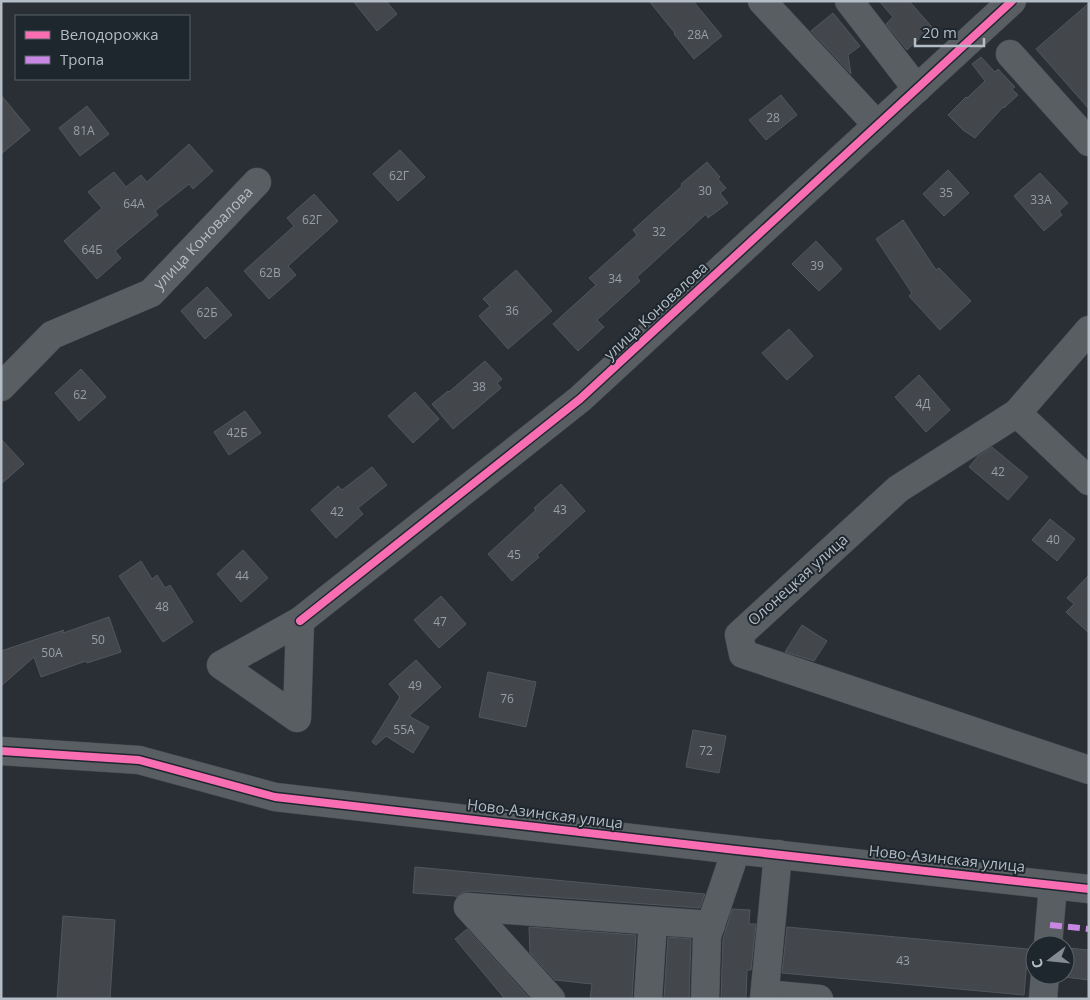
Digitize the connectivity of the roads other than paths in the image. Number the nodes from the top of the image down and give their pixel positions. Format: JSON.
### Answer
{"nodes":[{"id":1,"x":762,"y":1,"type":"edge"},
{"id":2,"x":849,"y":1,"type":"edge"},
{"id":3,"x":1012,"y":1,"type":"edge"},
{"id":4,"x":1010,"y":54,"type":"dead end"},
{"id":5,"x":917,"y":89,"type":"junction"},
{"id":6,"x":877,"y":126,"type":"junction"},
{"id":7,"x":1089,"y":142,"type":"edge"},
{"id":8,"x":257,"y":182,"type":"dead end"},
{"id":9,"x":1089,"y":330,"type":"edge"},
{"id":10,"x":1,"y":387,"type":"edge"},
{"id":11,"x":1017,"y":413,"type":"junction"},
{"id":12,"x":1089,"y":481,"type":"edge"},
{"id":13,"x":300,"y":621,"type":"dead end"},
{"id":14,"x":1,"y":751,"type":"edge"},
{"id":15,"x":1089,"y":770,"type":"edge"},
{"id":16,"x":736,"y":850,"type":"junction"},
{"id":17,"x":778,"y":854,"type":"junction"},
{"id":18,"x":1053,"y":885,"type":"junction"},
{"id":19,"x":1089,"y":889,"type":"edge"},
{"id":20,"x":653,"y":921,"type":"junction"},
{"id":21,"x":711,"y":925,"type":"junction"},
{"id":22,"x":1049,"y":935,"type":"edge"},
{"id":23,"x":1044,"y":985,"type":"edge"},
{"id":24,"x":765,"y":996,"type":"edge"},
{"id":25,"x":550,"y":999,"type":"edge"},
{"id":26,"x":648,"y":999,"type":"edge"},
{"id":27,"x":704,"y":999,"type":"edge"},
{"id":28,"x":819,"y":999,"type":"edge"},
{"id":29,"x":1043,"y":999,"type":"edge"}],
"edges":[{"from":1,"to":6,"type":"street"},
{"from":2,"to":5,"type":"street"},
{"from":3,"to":5,"type":"street","name":"улица Коновалова"},
{"from":4,"to":7,"type":"street"},
{"from":5,"to":6,"type":"street","name":"улица Коновалова"},
{"from":6,"to":13,"type":"street","name":"улица Коновалова"},
{"from":8,"to":10,"type":"street","name":"улица Коновалова"},
{"from":9,"to":11,"type":"street"},
{"from":11,"to":12,"type":"street"},
{"from":11,"to":15,"type":"street","name":"Олонецкая улица"},
{"from":14,"to":16,"type":"street","name":"Ново-Азинская улица"},
{"from":16,"to":17,"type":"street","name":"Ново-Азинская улица"},
{"from":16,"to":21,"type":"street"},
{"from":17,"to":18,"type":"street","name":"Ново-Азинская улица"},
{"from":17,"to":24,"type":"street"},
{"from":18,"to":19,"type":"street","name":"Ново-Азинская улица"},
{"from":18,"to":22,"type":"street"},
{"from":20,"to":21,"type":"street"},
{"from":20,"to":25,"type":"street"},
{"from":20,"to":26,"type":"street"},
{"from":21,"to":27,"type":"street"},
{"from":23,"to":29,"type":"street"},
{"from":24,"to":28,"type":"street"}]}
